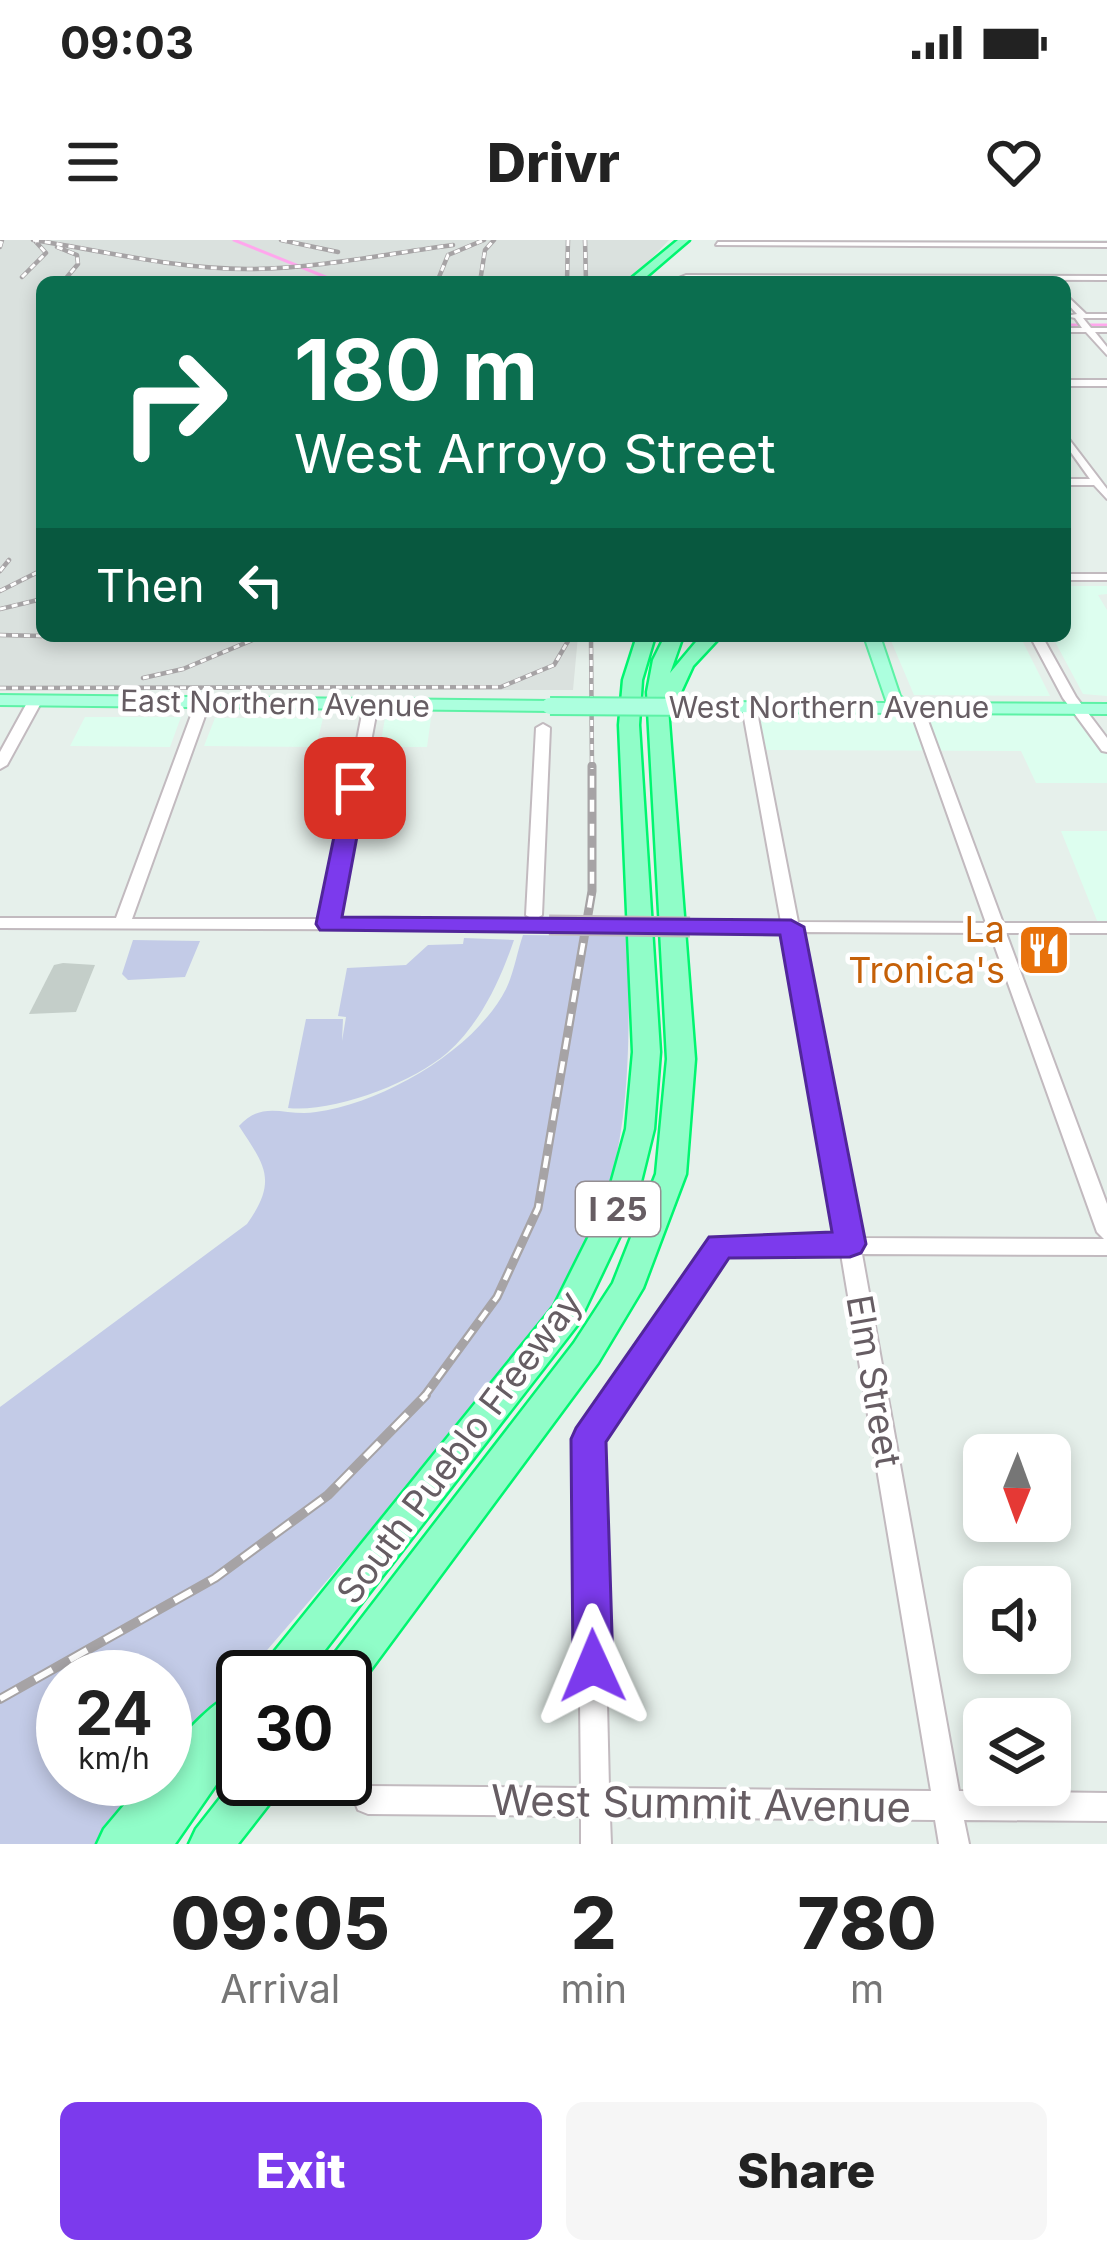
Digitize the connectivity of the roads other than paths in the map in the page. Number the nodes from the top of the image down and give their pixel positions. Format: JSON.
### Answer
{"nodes":[{"id":1,"x":681,"y":240,"type":"edge"},
{"id":2,"x":698,"y":240,"type":"edge"},
{"id":3,"x":751,"y":242,"type":"edge"},
{"id":4,"x":840,"y":242,"type":"edge"},
{"id":5,"x":927,"y":242,"type":"edge"},
{"id":6,"x":1018,"y":242,"type":"edge"},
{"id":7,"x":718,"y":244,"type":"dead end"},
{"id":8,"x":1105,"y":244,"type":"edge"},
{"id":9,"x":640,"y":276,"type":"edge"},
{"id":10,"x":656,"y":276,"type":"edge"},
{"id":11,"x":764,"y":276,"type":"edge"},
{"id":12,"x":858,"y":276,"type":"edge"},
{"id":13,"x":950,"y":276,"type":"edge"},
{"id":14,"x":1048,"y":276,"type":"edge"},
{"id":15,"x":1102,"y":278,"type":"edge"},
{"id":16,"x":1071,"y":279,"type":"edge"},
{"id":17,"x":1107,"y":316,"type":"edge"},
{"id":18,"x":1080,"y":322,"type":"edge"},
{"id":19,"x":1107,"y":330,"type":"edge"},
{"id":20,"x":1107,"y":352,"type":"edge"},
{"id":21,"x":1071,"y":383,"type":"edge"},
{"id":22,"x":1107,"y":383,"type":"edge"},
{"id":23,"x":1071,"y":445,"type":"edge"},
{"id":24,"x":1087,"y":467,"type":"junction"},
{"id":25,"x":1107,"y":467,"type":"edge"},
{"id":26,"x":1071,"y":482,"type":"edge"},
{"id":27,"x":1097,"y":482,"type":"junction"},
{"id":28,"x":1107,"y":496,"type":"edge"},
{"id":29,"x":1107,"y":577,"type":"edge"},
{"id":30,"x":1071,"y":578,"type":"edge"},
{"id":31,"x":620,"y":642,"type":"edge"},
{"id":32,"x":643,"y":642,"type":"edge"},
{"id":33,"x":672,"y":642,"type":"edge"},
{"id":34,"x":707,"y":642,"type":"edge"},
{"id":35,"x":874,"y":642,"type":"edge"},
{"id":36,"x":1040,"y":642,"type":"edge"},
{"id":37,"x":0,"y":700,"type":"edge"},
{"id":38,"x":34,"y":700,"type":"junction"},
{"id":39,"x":203,"y":702,"type":"junction"},
{"id":40,"x":371,"y":704,"type":"junction"},
{"id":41,"x":550,"y":706,"type":"joint"},
{"id":42,"x":749,"y":707,"type":"junction"},
{"id":43,"x":903,"y":707,"type":"junction"},
{"id":44,"x":1080,"y":709,"type":"junction"},
{"id":45,"x":1107,"y":709,"type":"edge"},
{"id":46,"x":543,"y":728,"type":"dead end"},
{"id":47,"x":627,"y":729,"type":"junction"},
{"id":48,"x":659,"y":736,"type":"junction"},
{"id":49,"x":1107,"y":748,"type":"edge"},
{"id":50,"x":0,"y":765,"type":"edge"},
{"id":51,"x":542,"y":920,"type":"junction"},
{"id":52,"x":0,"y":923,"type":"edge"},
{"id":53,"x":122,"y":923,"type":"junction"},
{"id":54,"x":328,"y":924,"type":"junction"},
{"id":55,"x":791,"y":927,"type":"junction"},
{"id":56,"x":997,"y":928,"type":"junction"},
{"id":57,"x":1107,"y":928,"type":"edge"},
{"id":58,"x":1107,"y":1232,"type":"edge"},
{"id":59,"x":850,"y":1244,"type":"junction"},
{"id":60,"x":1107,"y":1246,"type":"edge"},
{"id":61,"x":300,"y":1650,"type":"edge"},
{"id":62,"x":361,"y":1650,"type":"edge"},
{"id":63,"x":216,"y":1734,"type":"edge"},
{"id":64,"x":216,"y":1757,"type":"edge"},
{"id":65,"x":372,"y":1800,"type":"edge"},
{"id":66,"x":596,"y":1802,"type":"junction"},
{"id":67,"x":241,"y":1806,"type":"edge"},
{"id":68,"x":947,"y":1806,"type":"junction"},
{"id":69,"x":1107,"y":1807,"type":"edge"},
{"id":70,"x":119,"y":1844,"type":"edge"},
{"id":71,"x":148,"y":1844,"type":"edge"},
{"id":72,"x":211,"y":1844,"type":"edge"},
{"id":73,"x":596,"y":1844,"type":"edge"},
{"id":74,"x":954,"y":1844,"type":"edge"}],
"edges":[{"from":1,"to":9,"type":"highway"},
{"from":2,"to":10,"type":"highway"},
{"from":3,"to":4,"type":"street"},
{"from":3,"to":7,"type":"street"},
{"from":3,"to":11,"type":"street"},
{"from":4,"to":5,"type":"street"},
{"from":4,"to":12,"type":"street"},
{"from":5,"to":6,"type":"street"},
{"from":5,"to":13,"type":"street"},
{"from":6,"to":8,"type":"street"},
{"from":6,"to":14,"type":"street"},
{"from":15,"to":16,"type":"street"},
{"from":17,"to":18,"type":"street"},
{"from":18,"to":19,"type":"street"},
{"from":18,"to":20,"type":"street"},
{"from":21,"to":22,"type":"street"},
{"from":23,"to":24,"type":"street"},
{"from":24,"to":25,"type":"street"},
{"from":24,"to":27,"type":"street"},
{"from":26,"to":27,"type":"street"},
{"from":27,"to":28,"type":"street"},
{"from":29,"to":30,"type":"street"},
{"from":31,"to":47,"type":"highway"},
{"from":32,"to":47,"type":"highway","name":"South Pueblo Freeway","number":"I 25"},
{"from":33,"to":48,"type":"highway","name":"South Pueblo Freeway","number":"I 25"},
{"from":34,"to":48,"type":"highway"},
{"from":35,"to":43,"type":"main road"},
{"from":36,"to":44,"type":"street"},
{"from":37,"to":38,"type":"main road","name":"East Northern Avenue"},
{"from":38,"to":39,"type":"main road","name":"East Northern Avenue"},
{"from":38,"to":50,"type":"street"},
{"from":39,"to":40,"type":"main road","name":"East Northern Avenue"},
{"from":39,"to":53,"type":"street"},
{"from":40,"to":41,"type":"main road","name":"East Northern Avenue"},
{"from":40,"to":54,"type":"street"},
{"from":41,"to":42,"type":"main road","name":"West Northern Avenue","bridge":true},
{"from":42,"to":43,"type":"main road","name":"West Northern Avenue"},
{"from":42,"to":55,"type":"street","name":"Elm Street"},
{"from":43,"to":44,"type":"main road","name":"West Northern Avenue"},
{"from":43,"to":56,"type":"street"},
{"from":44,"to":45,"type":"main road","name":"West Northern Avenue"},
{"from":44,"to":49,"type":"street"},
{"from":46,"to":51,"type":"street"},
{"from":47,"to":61,"type":"highway","name":"South Pueblo Freeway","number":"I 25"},
{"from":48,"to":62,"type":"highway","name":"South Pueblo Freeway","number":"I 25"},
{"from":51,"to":54,"type":"street"},
{"from":51,"to":55,"type":"street","bridge":true},
{"from":52,"to":53,"type":"street"},
{"from":53,"to":54,"type":"street"},
{"from":55,"to":56,"type":"street"},
{"from":55,"to":59,"type":"street","name":"Elm Street"},
{"from":56,"to":57,"type":"street"},
{"from":56,"to":58,"type":"street"},
{"from":59,"to":60,"type":"street"},
{"from":59,"to":66,"type":"street"},
{"from":59,"to":68,"type":"street","name":"Elm Street"},
{"from":63,"to":70,"type":"highway"},
{"from":64,"to":71,"type":"highway"},
{"from":65,"to":66,"type":"street","name":"West Summit Avenue"},
{"from":66,"to":68,"type":"street","name":"West Summit Avenue"},
{"from":66,"to":73,"type":"street"},
{"from":67,"to":72,"type":"highway"},
{"from":68,"to":69,"type":"street","name":"West Summit Avenue"},
{"from":68,"to":74,"type":"street","name":"Elm Street"}]}
